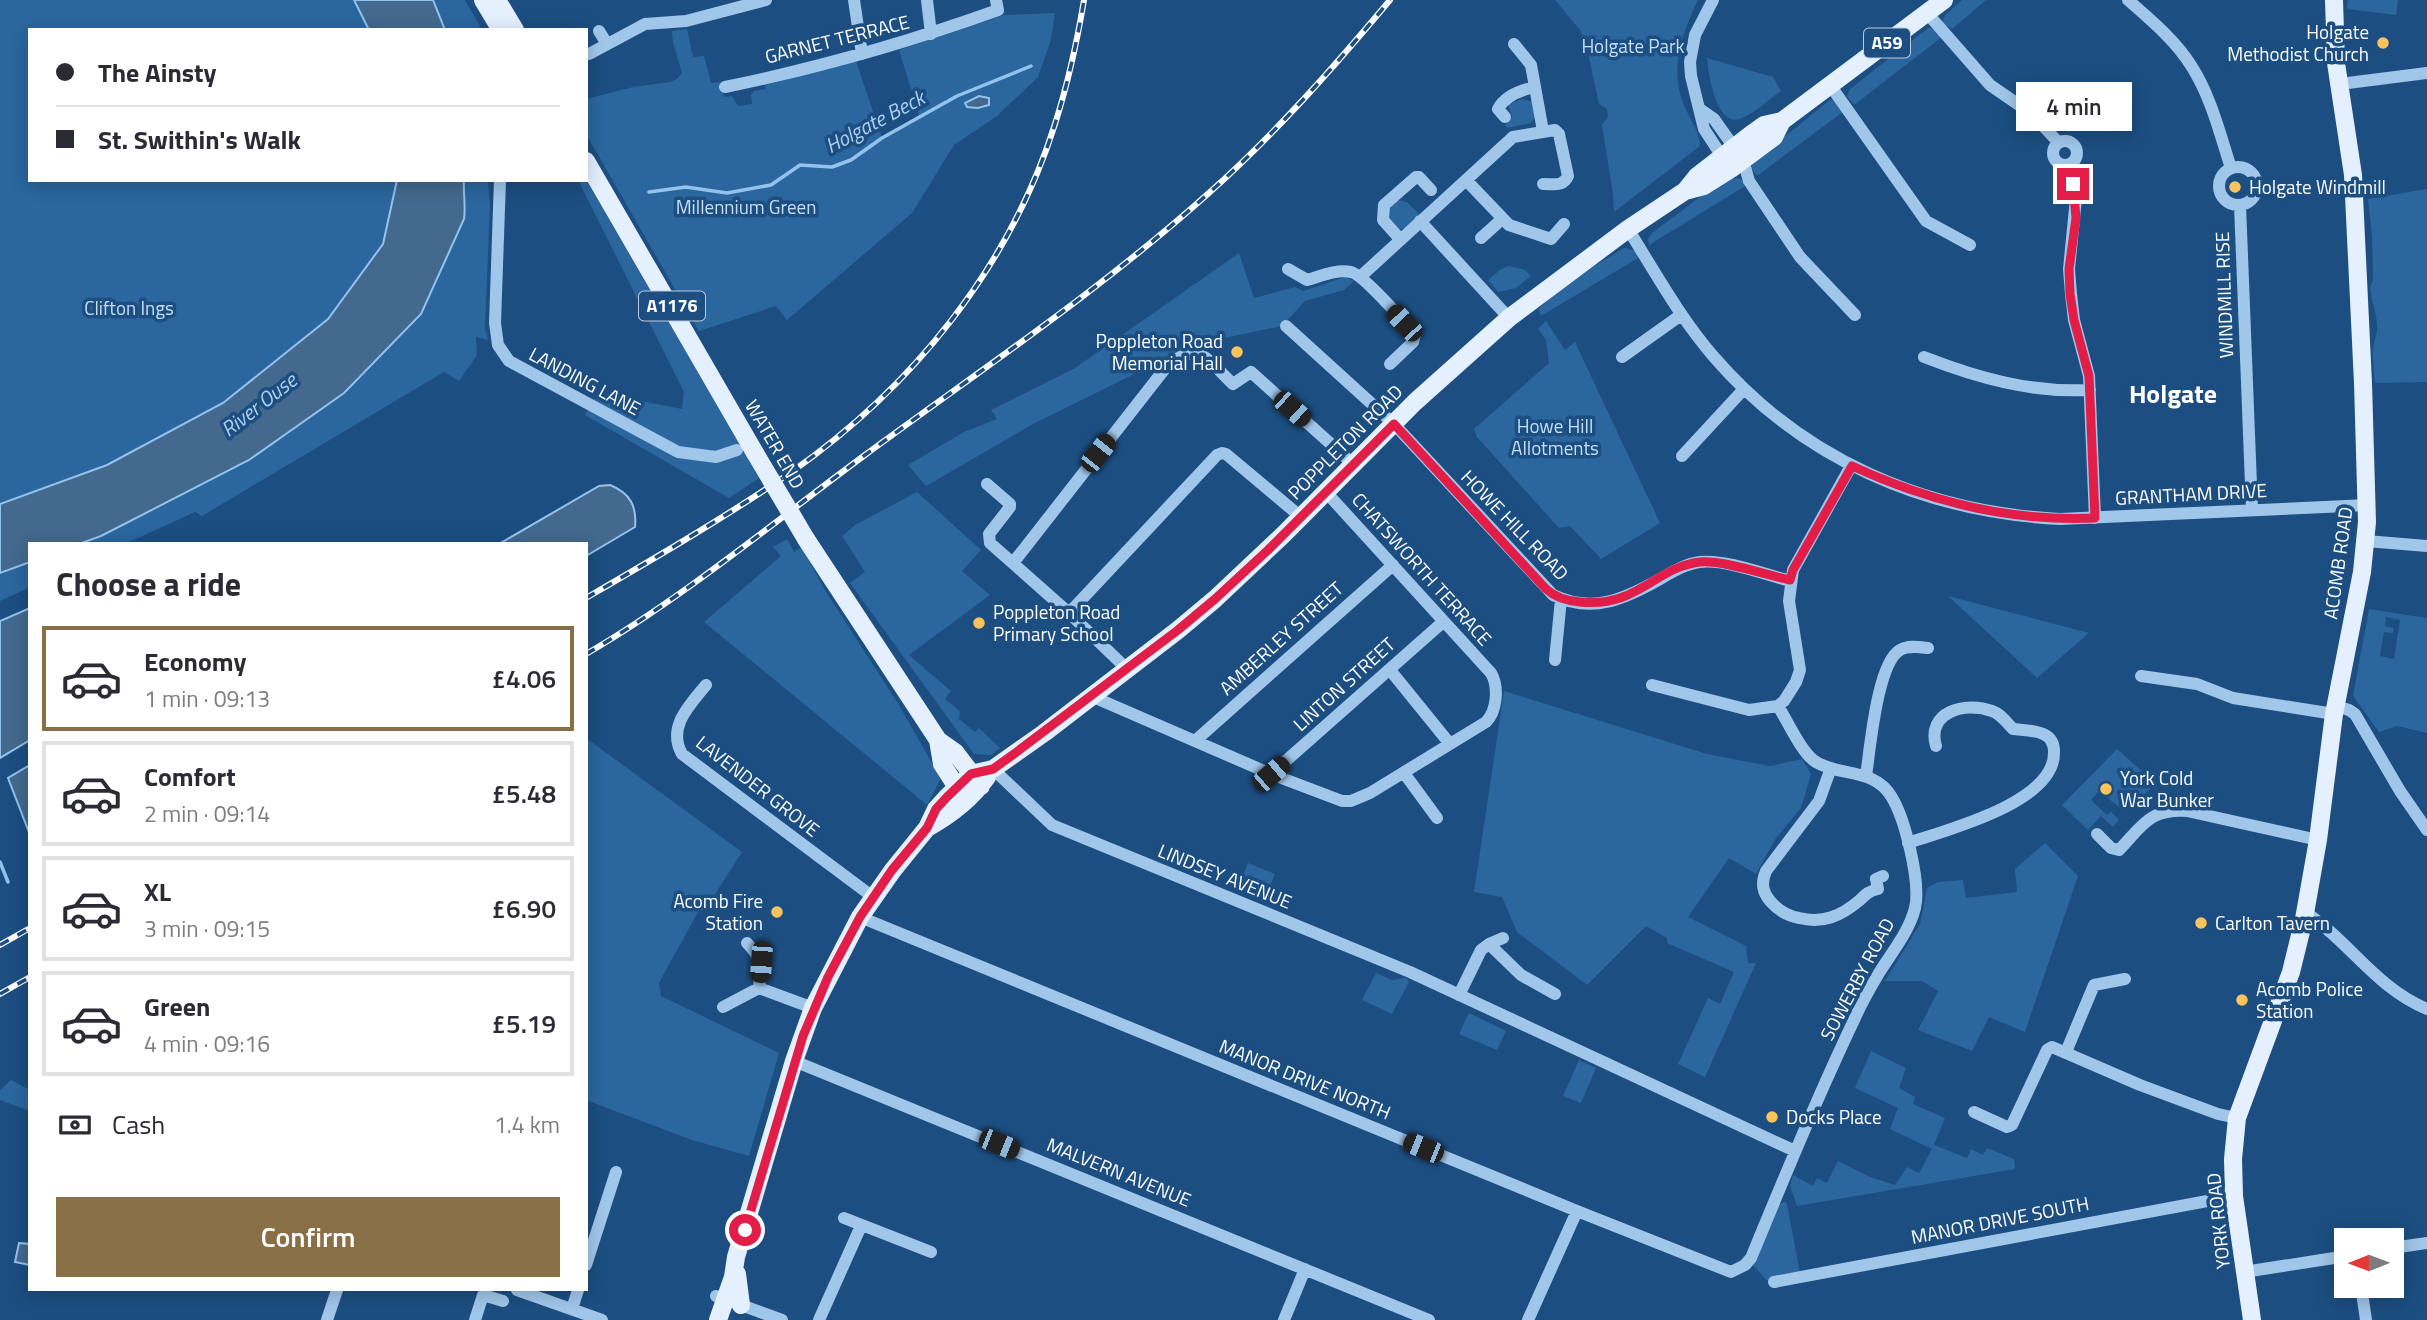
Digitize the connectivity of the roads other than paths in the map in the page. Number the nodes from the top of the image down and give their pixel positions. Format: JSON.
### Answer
{"nodes":[{"id":1,"x":483,"y":0,"type":"edge"},
{"id":2,"x":497,"y":0,"type":"edge"},
{"id":3,"x":766,"y":0,"type":"edge"},
{"id":4,"x":854,"y":0,"type":"edge"},
{"id":5,"x":927,"y":0,"type":"edge"},
{"id":6,"x":1713,"y":0,"type":"edge"},
{"id":7,"x":1944,"y":0,"type":"edge"},
{"id":8,"x":2128,"y":0,"type":"edge"},
{"id":9,"x":2334,"y":0,"type":"edge"},
{"id":10,"x":997,"y":5,"type":"edge"},
{"id":11,"x":1927,"y":13,"type":"junction"},
{"id":12,"x":500,"y":28,"type":"edge"},
{"id":13,"x":514,"y":28,"type":"edge"},
{"id":14,"x":599,"y":31,"type":"dead end"},
{"id":15,"x":931,"y":34,"type":"junction"},
{"id":16,"x":607,"y":44,"type":"junction"},
{"id":17,"x":1514,"y":44,"type":"dead end"},
{"id":18,"x":589,"y":54,"type":"dead end"},
{"id":19,"x":862,"y":54,"type":"junction"},
{"id":20,"x":2427,"y":73,"type":"edge"},
{"id":21,"x":2340,"y":84,"type":"junction"},
{"id":22,"x":1830,"y":85,"type":"junction"},
{"id":23,"x":725,"y":87,"type":"dead end"},
{"id":24,"x":1535,"y":87,"type":"junction"},
{"id":25,"x":1505,"y":117,"type":"dead end"},
{"id":26,"x":1549,"y":131,"type":"junction"},
{"id":27,"x":1732,"y":159,"type":"junction"},
{"id":28,"x":588,"y":165,"type":"edge"},
{"id":29,"x":2231,"y":168,"type":"junction"},
{"id":30,"x":1466,"y":180,"type":"junction"},
{"id":31,"x":499,"y":182,"type":"edge"},
{"id":32,"x":1543,"y":184,"type":"dead end"},
{"id":33,"x":1431,"y":190,"type":"dead end"},
{"id":34,"x":2240,"y":205,"type":"junction"},
{"id":35,"x":1420,"y":220,"type":"junction"},
{"id":36,"x":1501,"y":220,"type":"junction"},
{"id":37,"x":1564,"y":224,"type":"dead end"},
{"id":38,"x":1628,"y":229,"type":"junction"},
{"id":39,"x":1481,"y":238,"type":"dead end"},
{"id":40,"x":1400,"y":239,"type":"junction"},
{"id":41,"x":1970,"y":245,"type":"dead end"},
{"id":42,"x":1288,"y":269,"type":"dead end"},
{"id":43,"x":1360,"y":276,"type":"junction"},
{"id":44,"x":1681,"y":315,"type":"junction"},
{"id":45,"x":1855,"y":315,"type":"dead end"},
{"id":46,"x":1509,"y":318,"type":"junction"},
{"id":47,"x":1286,"y":326,"type":"dead end"},
{"id":48,"x":1622,"y":357,"type":"dead end"},
{"id":49,"x":1924,"y":357,"type":"dead end"},
{"id":50,"x":1390,"y":363,"type":"dead end"},
{"id":51,"x":1744,"y":389,"type":"junction"},
{"id":52,"x":2090,"y":390,"type":"junction"},
{"id":53,"x":1394,"y":424,"type":"junction"},
{"id":54,"x":746,"y":451,"type":"junction"},
{"id":55,"x":1682,"y":456,"type":"dead end"},
{"id":56,"x":1353,"y":464,"type":"junction"},
{"id":57,"x":1852,"y":466,"type":"junction"},
{"id":58,"x":986,"y":484,"type":"dead end"},
{"id":59,"x":1325,"y":491,"type":"junction"},
{"id":60,"x":2368,"y":505,"type":"junction"},
{"id":61,"x":2252,"y":510,"type":"junction"},
{"id":62,"x":1301,"y":517,"type":"junction"},
{"id":63,"x":2095,"y":518,"type":"junction"},
{"id":64,"x":2366,"y":541,"type":"junction"},
{"id":65,"x":2427,"y":546,"type":"edge"},
{"id":66,"x":1013,"y":563,"type":"junction"},
{"id":67,"x":1393,"y":565,"type":"junction"},
{"id":68,"x":1790,"y":580,"type":"junction"},
{"id":69,"x":1561,"y":599,"type":"junction"},
{"id":70,"x":1069,"y":613,"type":"junction"},
{"id":71,"x":1443,"y":622,"type":"junction"},
{"id":72,"x":1927,"y":648,"type":"dead end"},
{"id":73,"x":1556,"y":660,"type":"dead end"},
{"id":74,"x":1127,"y":669,"type":"junction"},
{"id":75,"x":1390,"y":670,"type":"junction"},
{"id":76,"x":2141,"y":676,"type":"dead end"},
{"id":77,"x":706,"y":685,"type":"dead end"},
{"id":78,"x":1651,"y":685,"type":"dead end"},
{"id":79,"x":1091,"y":696,"type":"junction"},
{"id":80,"x":1778,"y":706,"type":"junction"},
{"id":81,"x":2335,"y":710,"type":"junction"},
{"id":82,"x":939,"y":740,"type":"junction"},
{"id":83,"x":1195,"y":741,"type":"junction"},
{"id":84,"x":1450,"y":744,"type":"junction"},
{"id":85,"x":1936,"y":746,"type":"dead end"},
{"id":86,"x":1831,"y":768,"type":"junction"},
{"id":87,"x":993,"y":769,"type":"junction"},
{"id":88,"x":1404,"y":773,"type":"junction"},
{"id":89,"x":1271,"y":774,"type":"junction"},
{"id":90,"x":1866,"y":776,"type":"junction"},
{"id":91,"x":976,"y":780,"type":"junction"},
{"id":92,"x":960,"y":794,"type":"junction"},
{"id":93,"x":1437,"y":818,"type":"dead end"},
{"id":94,"x":2427,"y":830,"type":"edge"},
{"id":95,"x":2097,"y":834,"type":"dead end"},
{"id":96,"x":2318,"y":840,"type":"junction"},
{"id":97,"x":1908,"y":843,"type":"junction"},
{"id":98,"x":1882,"y":876,"type":"dead end"},
{"id":99,"x":873,"y":897,"type":"junction"},
{"id":100,"x":2305,"y":912,"type":"junction"},
{"id":101,"x":860,"y":917,"type":"junction"},
{"id":102,"x":1503,"y":938,"type":"dead end"},
{"id":103,"x":747,"y":943,"type":"dead end"},
{"id":104,"x":1489,"y":944,"type":"junction"},
{"id":105,"x":2124,"y":979,"type":"dead end"},
{"id":106,"x":760,"y":988,"type":"junction"},
{"id":107,"x":1555,"y":994,"type":"dead end"},
{"id":108,"x":1459,"y":995,"type":"junction"},
{"id":109,"x":723,"y":1007,"type":"dead end"},
{"id":110,"x":813,"y":1008,"type":"junction"},
{"id":111,"x":2427,"y":1009,"type":"edge"},
{"id":112,"x":2066,"y":1052,"type":"junction"},
{"id":113,"x":794,"y":1061,"type":"junction"},
{"id":114,"x":1974,"y":1112,"type":"dead end"},
{"id":115,"x":2237,"y":1118,"type":"junction"},
{"id":116,"x":1795,"y":1151,"type":"junction"},
{"id":117,"x":616,"y":1172,"type":"dead end"},
{"id":118,"x":2234,"y":1196,"type":"junction"},
{"id":119,"x":1577,"y":1212,"type":"junction"},
{"id":120,"x":844,"y":1218,"type":"dead end"},
{"id":121,"x":861,"y":1226,"type":"junction"},
{"id":122,"x":2427,"y":1243,"type":"edge"},
{"id":123,"x":2404,"y":1246,"type":"edge"},
{"id":124,"x":931,"y":1252,"type":"dead end"},
{"id":125,"x":2334,"y":1258,"type":"edge"},
{"id":126,"x":588,"y":1259,"type":"edge"},
{"id":127,"x":1305,"y":1269,"type":"junction"},
{"id":128,"x":1736,"y":1271,"type":"joint"},
{"id":129,"x":2244,"y":1272,"type":"junction"},
{"id":130,"x":1774,"y":1282,"type":"dead end"},
{"id":131,"x":337,"y":1291,"type":"edge"},
{"id":132,"x":520,"y":1291,"type":"edge"},
{"id":133,"x":578,"y":1291,"type":"edge"},
{"id":134,"x":2363,"y":1298,"type":"edge"},
{"id":135,"x":727,"y":1300,"type":"junction"},
{"id":136,"x":503,"y":1301,"type":"dead end"},
{"id":137,"x":572,"y":1309,"type":"junction"},
{"id":138,"x":327,"y":1320,"type":"edge"},
{"id":139,"x":475,"y":1320,"type":"edge"},
{"id":140,"x":603,"y":1320,"type":"edge"},
{"id":141,"x":707,"y":1320,"type":"edge"},
{"id":142,"x":718,"y":1320,"type":"edge"},
{"id":143,"x":782,"y":1320,"type":"edge"},
{"id":144,"x":819,"y":1320,"type":"edge"},
{"id":145,"x":1284,"y":1320,"type":"edge"},
{"id":146,"x":1429,"y":1320,"type":"edge"},
{"id":147,"x":1528,"y":1320,"type":"edge"},
{"id":148,"x":2252,"y":1320,"type":"edge"},
{"id":149,"x":2366,"y":1320,"type":"edge"}],
"edges":[{"from":1,"to":12,"type":"main road"},
{"from":2,"to":13,"type":"main road"},
{"from":3,"to":16,"type":"street"},
{"from":4,"to":19,"type":"street"},
{"from":5,"to":15,"type":"street"},
{"from":6,"to":27,"type":"street"},
{"from":7,"to":11,"type":"main road","name":"POPPLETON ROAD","number":"A59"},
{"from":8,"to":29,"type":"street"},
{"from":9,"to":21,"type":"main road","name":"ACOMB ROAD"},
{"from":10,"to":15,"type":"street","name":"GARNET TERRACE"},
{"from":11,"to":22,"type":"main road","name":"POPPLETON ROAD","number":"A59"},
{"from":11,"to":52,"type":"street"},
{"from":14,"to":16,"type":"street"},
{"from":15,"to":19,"type":"street","name":"GARNET TERRACE"},
{"from":16,"to":18,"type":"street"},
{"from":17,"to":24,"type":"street"},
{"from":19,"to":23,"type":"street","name":"GARNET TERRACE"},
{"from":20,"to":21,"type":"street"},
{"from":21,"to":60,"type":"main road","name":"ACOMB ROAD"},
{"from":22,"to":27,"type":"main road","name":"POPPLETON ROAD","number":"A59"},
{"from":22,"to":41,"type":"street"},
{"from":24,"to":25,"type":"street"},
{"from":24,"to":26,"type":"street"},
{"from":26,"to":30,"type":"street"},
{"from":26,"to":32,"type":"street"},
{"from":27,"to":38,"type":"main road","name":"POPPLETON ROAD","number":"A59"},
{"from":27,"to":45,"type":"street"},
{"from":28,"to":54,"type":"main road","name":"WATER END","number":"A1176"},
{"from":29,"to":34,"type":"street","name":"WINDMILL RISE"},
{"from":29,"to":34,"type":"street","name":"WINDMILL RISE"},
{"from":30,"to":35,"type":"street"},
{"from":30,"to":36,"type":"street"},
{"from":31,"to":54,"type":"street","name":"LANDING LANE"},
{"from":33,"to":40,"type":"street"},
{"from":34,"to":61,"type":"street","name":"WINDMILL RISE"},
{"from":35,"to":40,"type":"street"},
{"from":35,"to":46,"type":"street"},
{"from":36,"to":37,"type":"street"},
{"from":36,"to":39,"type":"street"},
{"from":38,"to":44,"type":"street","name":"GRANTHAM DRIVE"},
{"from":38,"to":46,"type":"main road","name":"POPPLETON ROAD","number":"A59"},
{"from":40,"to":43,"type":"street"},
{"from":42,"to":43,"type":"street"},
{"from":43,"to":50,"type":"street"},
{"from":44,"to":48,"type":"street"},
{"from":44,"to":51,"type":"street","name":"GRANTHAM DRIVE"},
{"from":46,"to":53,"type":"main road","name":"POPPLETON ROAD","number":"A59"},
{"from":47,"to":53,"type":"street","name":"HOWE HILL ROAD"},
{"from":49,"to":52,"type":"street"},
{"from":51,"to":55,"type":"street"},
{"from":51,"to":57,"type":"street","name":"GRANTHAM DRIVE"},
{"from":52,"to":63,"type":"street"},
{"from":53,"to":56,"type":"main road","name":"POPPLETON ROAD","number":"A59"},
{"from":53,"to":69,"type":"street","name":"HOWE HILL ROAD"},
{"from":54,"to":82,"type":"main road","name":"WATER END","number":"A1176","bridge":true},
{"from":56,"to":59,"type":"main road","name":"POPPLETON ROAD","number":"A59"},
{"from":56,"to":66,"type":"street"},
{"from":57,"to":63,"type":"street","name":"GRANTHAM DRIVE"},
{"from":57,"to":68,"type":"street"},
{"from":58,"to":66,"type":"street"},
{"from":59,"to":62,"type":"main road","name":"POPPLETON ROAD","number":"A59"},
{"from":59,"to":67,"type":"street","name":"CHATSWORTH TERRACE"},
{"from":60,"to":61,"type":"street","name":"GRANTHAM DRIVE"},
{"from":60,"to":64,"type":"main road","name":"ACOMB ROAD"},
{"from":61,"to":63,"type":"street","name":"GRANTHAM DRIVE"},
{"from":62,"to":70,"type":"street"},
{"from":62,"to":74,"type":"main road","name":"POPPLETON ROAD","number":"A59"},
{"from":64,"to":65,"type":"street"},
{"from":64,"to":81,"type":"main road","name":"ACOMB ROAD"},
{"from":66,"to":70,"type":"street"},
{"from":67,"to":71,"type":"street","name":"CHATSWORTH TERRACE"},
{"from":67,"to":83,"type":"street","name":"AMBERLEY STREET"},
{"from":68,"to":69,"type":"street","name":"HOWE HILL ROAD"},
{"from":68,"to":80,"type":"street"},
{"from":69,"to":73,"type":"street"},
{"from":70,"to":74,"type":"street"},
{"from":71,"to":75,"type":"street","name":"LINTON STREET"},
{"from":71,"to":84,"type":"street","name":"CHATSWORTH TERRACE"},
{"from":72,"to":90,"type":"street"},
{"from":74,"to":79,"type":"main road","name":"POPPLETON ROAD","number":"A59"},
{"from":75,"to":84,"type":"street"},
{"from":75,"to":89,"type":"street","name":"LINTON STREET"},
{"from":76,"to":81,"type":"street"},
{"from":77,"to":99,"type":"street","name":"LAVENDER GROVE"},
{"from":78,"to":80,"type":"street"},
{"from":79,"to":83,"type":"street"},
{"from":79,"to":87,"type":"main road","name":"POPPLETON ROAD","number":"A59"},
{"from":80,"to":86,"type":"street","name":"SOWERBY ROAD"},
{"from":81,"to":94,"type":"street"},
{"from":81,"to":96,"type":"main road","name":"ACOMB ROAD"},
{"from":82,"to":91,"type":"main road","name":"WATER END","number":"A1176"},
{"from":82,"to":92,"type":"main road","name":"WATER END","number":"A1176"},
{"from":83,"to":89,"type":"street"},
{"from":84,"to":88,"type":"street"},
{"from":85,"to":97,"type":"street"},
{"from":86,"to":90,"type":"street","name":"SOWERBY ROAD"},
{"from":86,"to":98,"type":"street"},
{"from":87,"to":91,"type":"main road","number":"A59"},
{"from":87,"to":108,"type":"street","name":"LINDSEY AVENUE"},
{"from":88,"to":89,"type":"street"},
{"from":88,"to":93,"type":"street"},
{"from":90,"to":97,"type":"street","name":"SOWERBY ROAD"},
{"from":91,"to":92,"type":"main road"},
{"from":92,"to":99,"type":"main road"},
{"from":95,"to":96,"type":"street"},
{"from":96,"to":100,"type":"main road","name":"ACOMB ROAD"},
{"from":97,"to":116,"type":"street","name":"SOWERBY ROAD"},
{"from":99,"to":101,"type":"main road"},
{"from":100,"to":111,"type":"street"},
{"from":100,"to":115,"type":"main road","name":"ACOMB ROAD"},
{"from":101,"to":110,"type":"main road"},
{"from":101,"to":119,"type":"street","name":"MANOR DRIVE NORTH"},
{"from":102,"to":104,"type":"street"},
{"from":103,"to":106,"type":"street"},
{"from":104,"to":107,"type":"street"},
{"from":104,"to":108,"type":"street"},
{"from":105,"to":112,"type":"street"},
{"from":106,"to":109,"type":"street"},
{"from":106,"to":110,"type":"street"},
{"from":108,"to":116,"type":"street","name":"LINDSEY AVENUE"},
{"from":110,"to":113,"type":"main road"},
{"from":112,"to":114,"type":"street"},
{"from":112,"to":115,"type":"street"},
{"from":113,"to":127,"type":"street","name":"MALVERN AVENUE"},
{"from":113,"to":135,"type":"main road"},
{"from":115,"to":118,"type":"main road","name":"YORK ROAD"},
{"from":116,"to":128,"type":"street","name":"SOWERBY ROAD"},
{"from":117,"to":126,"type":"street"},
{"from":118,"to":129,"type":"main road","name":"YORK ROAD"},
{"from":118,"to":130,"type":"street","name":"MANOR DRIVE SOUTH"},
{"from":119,"to":128,"type":"street","name":"MANOR DRIVE NORTH"},
{"from":119,"to":147,"type":"street"},
{"from":120,"to":121,"type":"street"},
{"from":121,"to":124,"type":"street"},
{"from":121,"to":144,"type":"street"},
{"from":122,"to":123,"type":"street"},
{"from":125,"to":129,"type":"street"},
{"from":127,"to":145,"type":"street"},
{"from":127,"to":146,"type":"street","name":"MALVERN AVENUE"},
{"from":129,"to":148,"type":"main road","name":"YORK ROAD"},
{"from":131,"to":138,"type":"street"},
{"from":132,"to":137,"type":"street"},
{"from":133,"to":137,"type":"street"},
{"from":134,"to":149,"type":"street"},
{"from":135,"to":141,"type":"main road"},
{"from":135,"to":142,"type":"main road"},
{"from":135,"to":143,"type":"street"},
{"from":136,"to":139,"type":"street"},
{"from":137,"to":140,"type":"street"}]}
